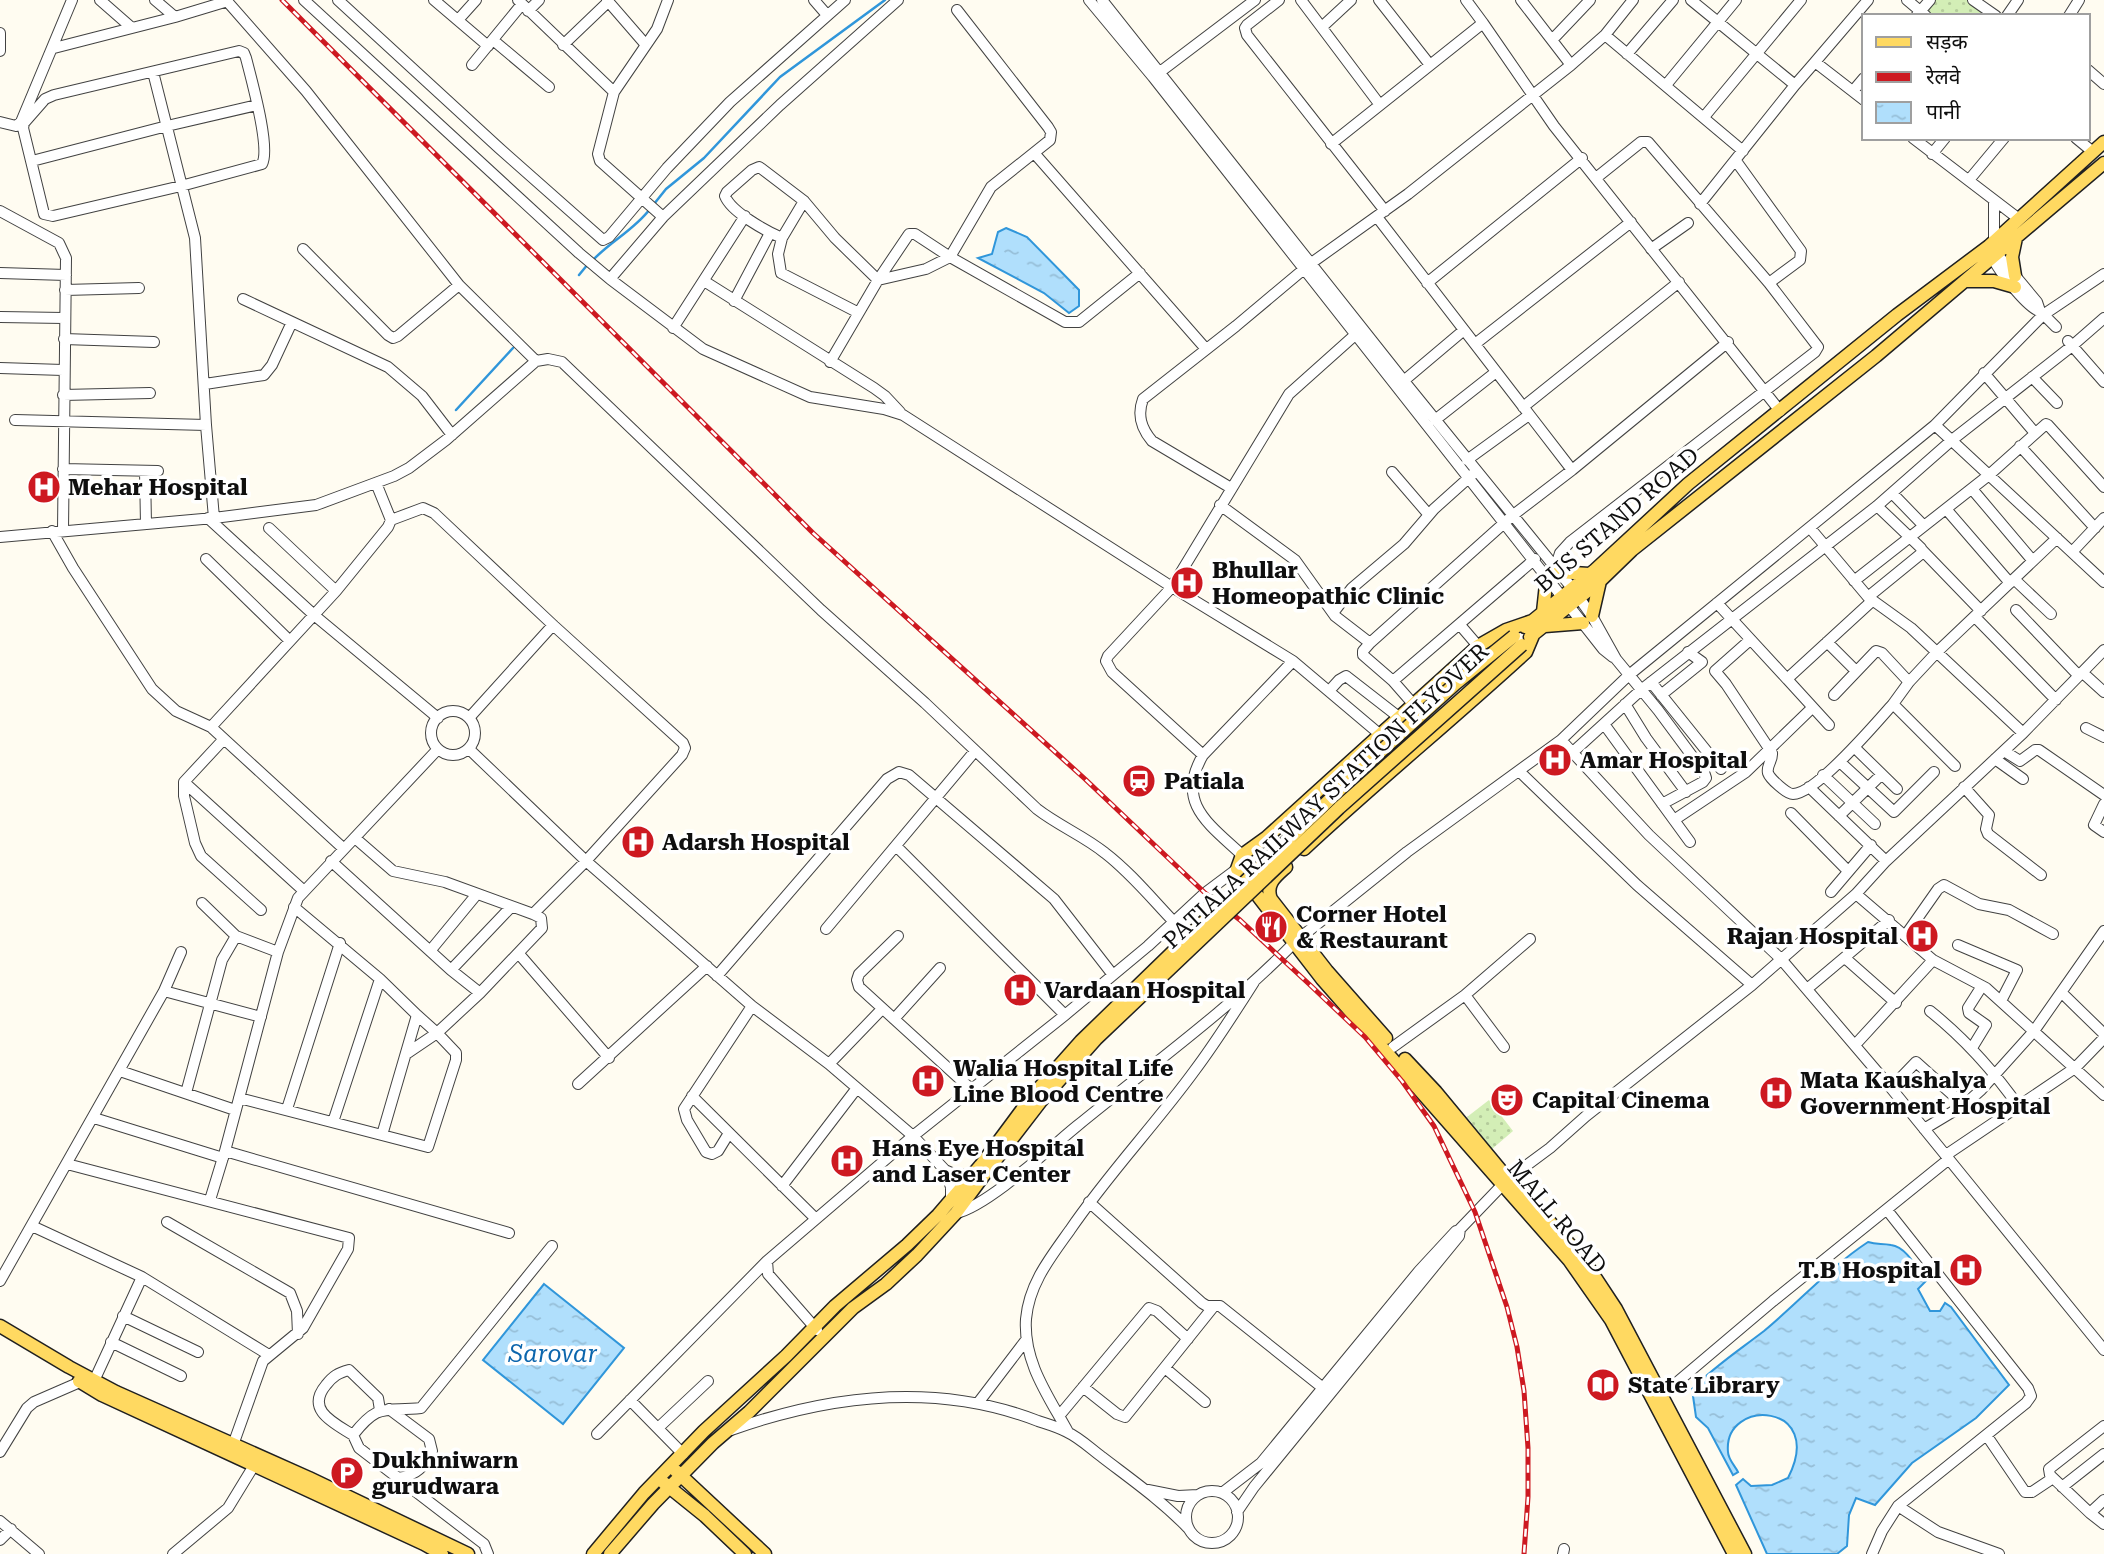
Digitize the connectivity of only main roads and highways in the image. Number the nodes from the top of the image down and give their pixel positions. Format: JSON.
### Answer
{"nodes":[{"id":1,"x":2104,"y":142,"type":"edge"},
{"id":2,"x":2104,"y":163,"type":"edge"},
{"id":3,"x":2016,"y":239,"type":"junction"},
{"id":4,"x":1993,"y":250,"type":"junction"},
{"id":5,"x":1966,"y":281,"type":"junction"},
{"id":6,"x":1595,"y":578,"type":"junction"},
{"id":7,"x":1570,"y":597,"type":"junction"},
{"id":8,"x":1543,"y":612,"type":"junction"},
{"id":9,"x":1537,"y":627,"type":"junction"},
{"id":10,"x":1297,"y":940,"type":"junction"},
{"id":11,"x":1311,"y":952,"type":"joint"},
{"id":12,"x":1504,"y":1182,"type":"junction"},
{"id":13,"x":953,"y":1208,"type":"junction"},
{"id":14,"x":0,"y":1326,"type":"edge"},
{"id":15,"x":0,"y":1335,"type":"edge"},
{"id":16,"x":1658,"y":1399,"type":"junction"},
{"id":17,"x":676,"y":1471,"type":"junction"},
{"id":18,"x":658,"y":1478,"type":"junction"},
{"id":19,"x":309,"y":1485,"type":"junction"},
{"id":20,"x":669,"y":1487,"type":"junction"},
{"id":21,"x":442,"y":1554,"type":"edge"},
{"id":22,"x":468,"y":1554,"type":"edge"},
{"id":23,"x":593,"y":1554,"type":"edge"},
{"id":24,"x":610,"y":1554,"type":"edge"},
{"id":25,"x":745,"y":1554,"type":"edge"},
{"id":26,"x":765,"y":1554,"type":"edge"},
{"id":27,"x":1734,"y":1554,"type":"edge"},
{"id":28,"x":1745,"y":1554,"type":"edge"}],
"edges":[{"from":1,"to":4,"type":"main road","name":"BUS STAND ROAD"},
{"from":2,"to":3,"type":"main road","name":"BUS STAND ROAD"},
{"from":3,"to":4,"type":"main road","name":"BUS STAND ROAD"},
{"from":3,"to":5,"type":"main road"},
{"from":4,"to":5,"type":"main road","name":"BUS STAND ROAD"},
{"from":4,"to":6,"type":"main road","name":"BUS STAND ROAD"},
{"from":5,"to":6,"type":"main road","name":"BUS STAND ROAD"},
{"from":6,"to":7,"type":"main road","name":"BUS STAND ROAD"},
{"from":6,"to":8,"type":"main road"},
{"from":6,"to":9,"type":"main road"},
{"from":7,"to":8,"type":"main road","name":"BUS STAND ROAD"},
{"from":7,"to":9,"type":"main road","name":"BUS STAND ROAD"},
{"from":8,"to":9,"type":"main road","name":"BUS STAND ROAD"},
{"from":9,"to":10,"type":"main road","name":"BUS STAND ROAD"},
{"from":9,"to":10,"type":"main road","name":"BUS STAND ROAD"},
{"from":9,"to":13,"type":"main road","name":"PATIALA RAILWAY STATION FLYOVER","bridge":true},
{"from":10,"to":11,"type":"main road","name":"BUS STAND ROAD"},
{"from":10,"to":12,"type":"main road","name":"MALL ROAD"},
{"from":11,"to":12,"type":"main road","name":"MALL ROAD"},
{"from":12,"to":16,"type":"main road","name":"MALL ROAD"},
{"from":13,"to":17,"type":"main road"},
{"from":13,"to":17,"type":"main road"},
{"from":14,"to":19,"type":"main road"},
{"from":15,"to":19,"type":"main road"},
{"from":16,"to":27,"type":"main road","name":"MALL ROAD"},
{"from":16,"to":28,"type":"main road","name":"MALL ROAD"},
{"from":17,"to":18,"type":"main road"},
{"from":17,"to":20,"type":"main road"},
{"from":17,"to":26,"type":"main road"},
{"from":18,"to":20,"type":"main road"},
{"from":18,"to":23,"type":"main road"},
{"from":19,"to":21,"type":"main road"},
{"from":19,"to":22,"type":"main road"},
{"from":20,"to":24,"type":"main road"},
{"from":20,"to":25,"type":"main road"}]}
